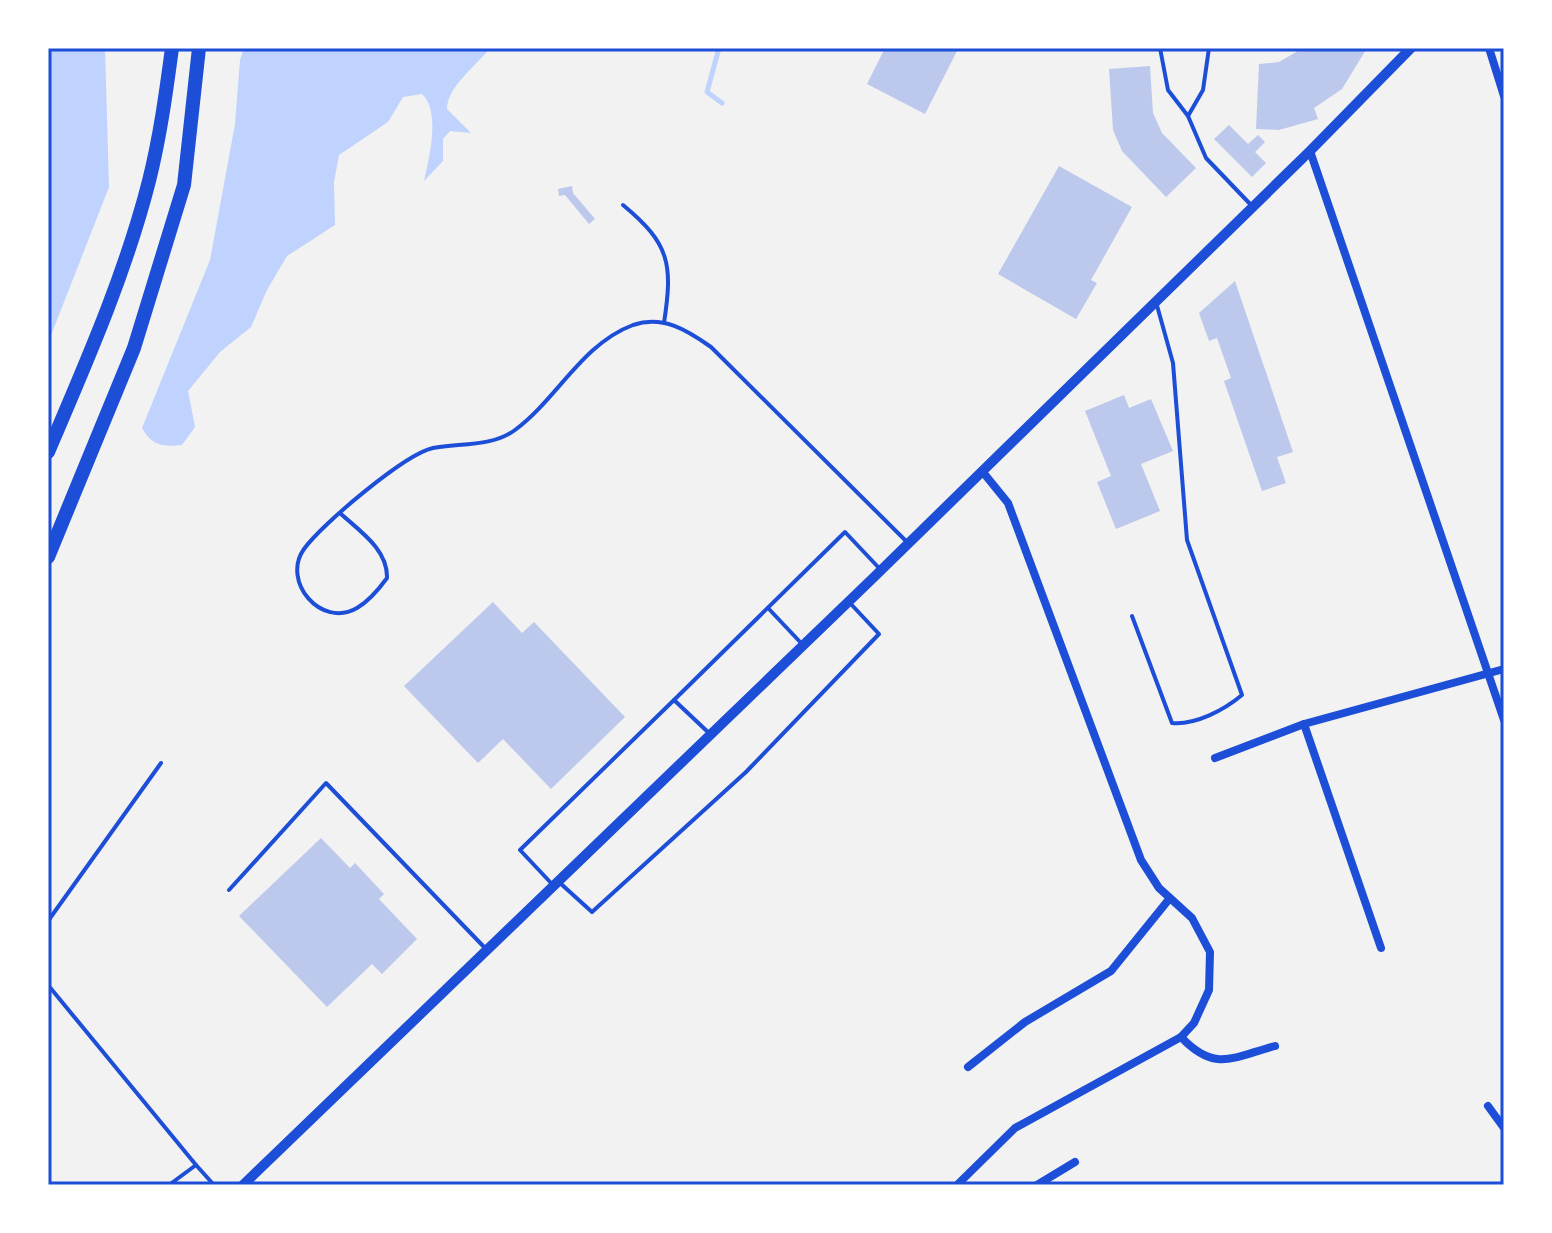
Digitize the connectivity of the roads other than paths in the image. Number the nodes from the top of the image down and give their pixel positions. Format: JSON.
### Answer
{"nodes":[{"id":1,"x":172,"y":48,"type":"edge"},
{"id":2,"x":199,"y":48,"type":"edge"},
{"id":3,"x":1160,"y":48,"type":"edge"},
{"id":4,"x":1209,"y":48,"type":"edge"},
{"id":5,"x":1411,"y":48,"type":"edge"},
{"id":6,"x":1489,"y":48,"type":"edge"},
{"id":7,"x":1504,"y":96,"type":"edge"},
{"id":8,"x":1188,"y":116,"type":"junction"},
{"id":9,"x":1310,"y":151,"type":"junction"},
{"id":10,"x":623,"y":205,"type":"dead end"},
{"id":11,"x":1252,"y":206,"type":"junction"},
{"id":12,"x":1155,"y":299,"type":"junction"},
{"id":13,"x":664,"y":323,"type":"junction"},
{"id":14,"x":48,"y":452,"type":"edge"},
{"id":15,"x":982,"y":471,"type":"junction"},
{"id":16,"x":341,"y":514,"type":"junction"},
{"id":17,"x":54,"y":530,"type":"edge"},
{"id":18,"x":908,"y":543,"type":"junction"},
{"id":19,"x":48,"y":557,"type":"edge"},
{"id":20,"x":881,"y":570,"type":"junction"},
{"id":21,"x":849,"y":601,"type":"junction"},
{"id":22,"x":768,"y":608,"type":"junction"},
{"id":23,"x":1132,"y":616,"type":"dead end"},
{"id":24,"x":803,"y":645,"type":"junction"},
{"id":25,"x":1504,"y":669,"type":"edge"},
{"id":26,"x":1486,"y":674,"type":"junction"},
{"id":27,"x":674,"y":700,"type":"junction"},
{"id":28,"x":1504,"y":720,"type":"edge"},
{"id":29,"x":1304,"y":724,"type":"junction"},
{"id":30,"x":710,"y":734,"type":"junction"},
{"id":31,"x":1215,"y":758,"type":"dead end"},
{"id":32,"x":161,"y":763,"type":"dead end"},
{"id":33,"x":556,"y":883,"type":"junction"},
{"id":34,"x":229,"y":890,"type":"dead end"},
{"id":35,"x":1170,"y":898,"type":"junction"},
{"id":36,"x":48,"y":921,"type":"edge"},
{"id":37,"x":1381,"y":948,"type":"dead end"},
{"id":38,"x":487,"y":950,"type":"junction"},
{"id":39,"x":48,"y":985,"type":"edge"},
{"id":40,"x":1181,"y":1037,"type":"junction"},
{"id":41,"x":1275,"y":1046,"type":"dead end"},
{"id":42,"x":968,"y":1067,"type":"dead end"},
{"id":43,"x":1488,"y":1106,"type":"dead end"},
{"id":44,"x":1504,"y":1128,"type":"edge"},
{"id":45,"x":1075,"y":1162,"type":"dead end"},
{"id":46,"x":196,"y":1165,"type":"junction"},
{"id":47,"x":169,"y":1185,"type":"edge"},
{"id":48,"x":214,"y":1185,"type":"edge"},
{"id":49,"x":243,"y":1185,"type":"edge"},
{"id":50,"x":958,"y":1185,"type":"edge"},
{"id":51,"x":1037,"y":1185,"type":"edge"}],
"edges":[{"from":1,"to":14,"type":"highway"},
{"from":2,"to":17,"type":"highway"},
{"from":3,"to":8,"type":"lane"},
{"from":4,"to":8,"type":"lane"},
{"from":5,"to":9,"type":"street"},
{"from":6,"to":7,"type":"street"},
{"from":8,"to":11,"type":"lane"},
{"from":9,"to":11,"type":"street"},
{"from":9,"to":26,"type":"street"},
{"from":10,"to":13,"type":"lane"},
{"from":11,"to":12,"type":"street"},
{"from":12,"to":15,"type":"street"},
{"from":12,"to":23,"type":"lane"},
{"from":13,"to":16,"type":"lane"},
{"from":13,"to":18,"type":"lane"},
{"from":15,"to":18,"type":"street"},
{"from":15,"to":35,"type":"street"},
{"from":16,"to":16,"type":"lane"},
{"from":17,"to":19,"type":"highway"},
{"from":18,"to":20,"type":"street"},
{"from":20,"to":21,"type":"street"},
{"from":20,"to":22,"type":"lane"},
{"from":21,"to":24,"type":"street"},
{"from":21,"to":33,"type":"lane"},
{"from":22,"to":24,"type":"lane"},
{"from":22,"to":27,"type":"lane"},
{"from":24,"to":30,"type":"street"},
{"from":25,"to":26,"type":"street"},
{"from":26,"to":28,"type":"street"},
{"from":26,"to":29,"type":"street"},
{"from":27,"to":30,"type":"lane"},
{"from":27,"to":33,"type":"lane"},
{"from":29,"to":31,"type":"street"},
{"from":29,"to":37,"type":"street"},
{"from":30,"to":33,"type":"street"},
{"from":32,"to":36,"type":"lane"},
{"from":33,"to":38,"type":"street"},
{"from":34,"to":38,"type":"lane"},
{"from":35,"to":40,"type":"street"},
{"from":35,"to":42,"type":"street"},
{"from":38,"to":49,"type":"street"},
{"from":39,"to":46,"type":"lane"},
{"from":40,"to":41,"type":"street"},
{"from":40,"to":50,"type":"street"},
{"from":43,"to":44,"type":"street"},
{"from":45,"to":51,"type":"street"},
{"from":46,"to":47,"type":"lane"},
{"from":46,"to":48,"type":"lane"}]}
